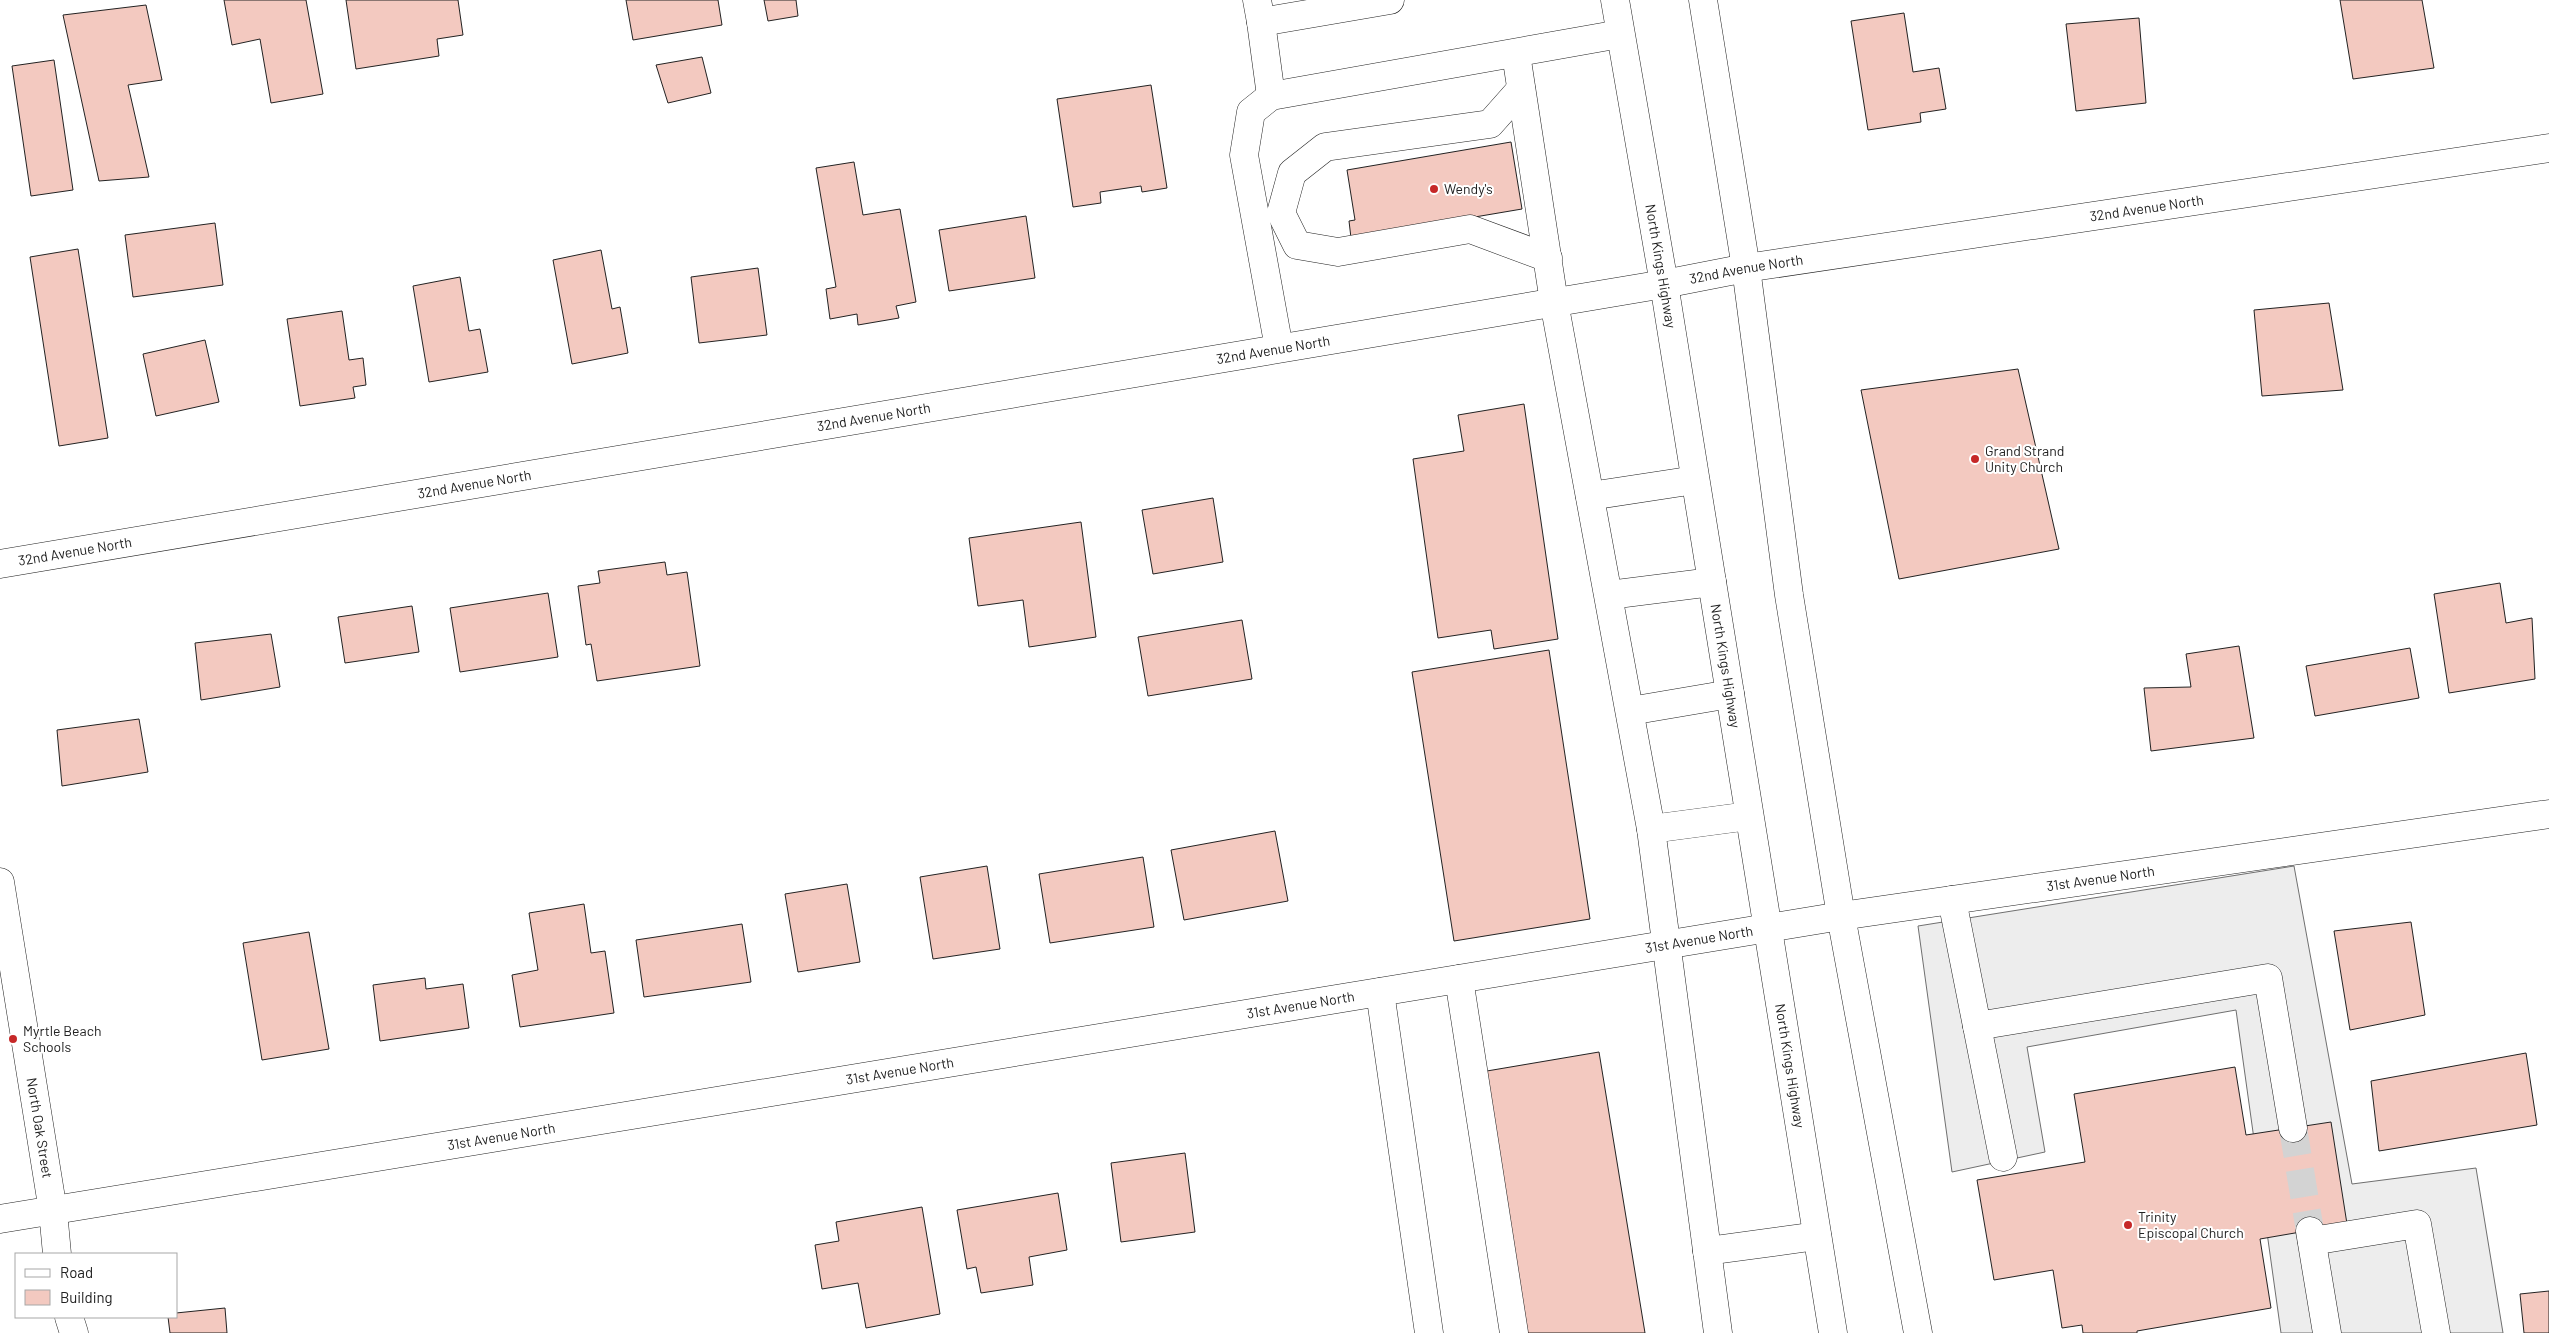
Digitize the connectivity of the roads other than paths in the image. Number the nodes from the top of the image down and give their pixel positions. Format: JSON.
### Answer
{"nodes":[{"id":1,"x":1390,"y":0,"type":"edge"},
{"id":2,"x":1615,"y":0,"type":"edge"},
{"id":3,"x":1703,"y":0,"type":"edge"},
{"id":4,"x":1259,"y":11,"type":"edge"},
{"id":5,"x":1620,"y":34,"type":"junction"},
{"id":6,"x":1516,"y":54,"type":"junction"},
{"id":7,"x":1521,"y":89,"type":"junction"},
{"id":8,"x":1271,"y":96,"type":"junction"},
{"id":9,"x":2549,"y":148,"type":"edge"},
{"id":10,"x":1268,"y":216,"type":"junction"},
{"id":11,"x":1548,"y":258,"type":"junction"},
{"id":12,"x":1746,"y":268,"type":"junction"},
{"id":13,"x":1664,"y":284,"type":"junction"},
{"id":14,"x":1554,"y":302,"type":"junction"},
{"id":15,"x":1279,"y":348,"type":"junction"},
{"id":16,"x":1696,"y":480,"type":"junction"},
{"id":17,"x":1590,"y":496,"type":"junction"},
{"id":18,"x":0,"y":564,"type":"edge"},
{"id":19,"x":1712,"y":582,"type":"junction"},
{"id":20,"x":1609,"y":595,"type":"junction"},
{"id":21,"x":1730,"y":694,"type":"junction"},
{"id":22,"x":1630,"y":711,"type":"junction"},
{"id":23,"x":2549,"y":814,"type":"edge"},
{"id":24,"x":1749,"y":816,"type":"junction"},
{"id":25,"x":1652,"y":829,"type":"junction"},
{"id":26,"x":0,"y":882,"type":"edge"},
{"id":27,"x":1952,"y":900,"type":"junction"},
{"id":28,"x":1841,"y":916,"type":"junction"},
{"id":29,"x":1767,"y":928,"type":"junction"},
{"id":30,"x":1668,"y":945,"type":"junction"},
{"id":31,"x":1459,"y":979,"type":"junction"},
{"id":32,"x":1380,"y":992,"type":"junction"},
{"id":33,"x":1977,"y":1026,"type":"junction"},
{"id":34,"x":2293,"y":1128,"type":"tunnel mouth"},
{"id":35,"x":2003,"y":1157,"type":"dead end"},
{"id":36,"x":53,"y":1211,"type":"junction"},
{"id":37,"x":0,"y":1219,"type":"edge"},
{"id":38,"x":1818,"y":1236,"type":"junction"},
{"id":39,"x":1707,"y":1251,"type":"junction"},
{"id":40,"x":57,"y":1253,"type":"edge"},
{"id":41,"x":65,"y":1318,"type":"edge"},
{"id":42,"x":69,"y":1318,"type":"edge"},
{"id":43,"x":67,"y":1333,"type":"edge"},
{"id":44,"x":74,"y":1333,"type":"edge"},
{"id":45,"x":1429,"y":1333,"type":"edge"},
{"id":46,"x":1514,"y":1333,"type":"edge"},
{"id":47,"x":1718,"y":1333,"type":"edge"},
{"id":48,"x":1834,"y":1333,"type":"edge"},
{"id":49,"x":1918,"y":1333,"type":"edge"},
{"id":50,"x":2327,"y":1333,"type":"edge"},
{"id":51,"x":2436,"y":1333,"type":"edge"}],
"edges":[{"from":1,"to":4,"type":"street"},
{"from":2,"to":5,"type":"street","name":"North Kings Highway"},
{"from":3,"to":12,"type":"street"},
{"from":4,"to":8,"type":"street"},
{"from":5,"to":6,"type":"street"},
{"from":5,"to":13,"type":"street","name":"North Kings Highway"},
{"from":6,"to":7,"type":"street"},
{"from":6,"to":8,"type":"street"},
{"from":7,"to":10,"type":"street"},
{"from":7,"to":11,"type":"street"},
{"from":8,"to":10,"type":"street"},
{"from":9,"to":12,"type":"street","name":"32nd Avenue North"},
{"from":10,"to":11,"type":"street"},
{"from":10,"to":15,"type":"street"},
{"from":11,"to":14,"type":"street"},
{"from":12,"to":13,"type":"street","name":"32nd Avenue North"},
{"from":12,"to":28,"type":"street"},
{"from":13,"to":14,"type":"street","name":"32nd Avenue North"},
{"from":13,"to":16,"type":"street","name":"North Kings Highway"},
{"from":14,"to":15,"type":"street","name":"32nd Avenue North"},
{"from":14,"to":17,"type":"street"},
{"from":15,"to":18,"type":"street","name":"32nd Avenue North"},
{"from":16,"to":17,"type":"street"},
{"from":16,"to":19,"type":"street","name":"North Kings Highway"},
{"from":17,"to":20,"type":"street"},
{"from":19,"to":20,"type":"street"},
{"from":19,"to":21,"type":"street","name":"North Kings Highway"},
{"from":20,"to":22,"type":"street"},
{"from":21,"to":22,"type":"street"},
{"from":21,"to":24,"type":"street","name":"North Kings Highway"},
{"from":22,"to":25,"type":"street"},
{"from":23,"to":27,"type":"street","name":"31st Avenue North"},
{"from":24,"to":25,"type":"street"},
{"from":24,"to":29,"type":"street","name":"North Kings Highway"},
{"from":25,"to":30,"type":"street"},
{"from":26,"to":36,"type":"street","name":"North Oak Street"},
{"from":27,"to":28,"type":"street","name":"31st Avenue North"},
{"from":27,"to":33,"type":"street"},
{"from":28,"to":29,"type":"street","name":"31st Avenue North"},
{"from":28,"to":49,"type":"street"},
{"from":29,"to":30,"type":"street","name":"31st Avenue North"},
{"from":29,"to":38,"type":"street","name":"North Kings Highway"},
{"from":30,"to":31,"type":"street","name":"31st Avenue North"},
{"from":30,"to":39,"type":"street"},
{"from":31,"to":32,"type":"street","name":"31st Avenue North"},
{"from":31,"to":46,"type":"street"},
{"from":32,"to":36,"type":"street","name":"31st Avenue North"},
{"from":32,"to":45,"type":"street"},
{"from":33,"to":34,"type":"street"},
{"from":33,"to":35,"type":"street"},
{"from":36,"to":37,"type":"street","name":"31st Avenue North"},
{"from":36,"to":40,"type":"street","name":"North Oak Street"},
{"from":38,"to":39,"type":"street"},
{"from":38,"to":48,"type":"street","name":"North Kings Highway"},
{"from":39,"to":47,"type":"street"},
{"from":41,"to":43,"type":"street"},
{"from":42,"to":44,"type":"street"},
{"from":50,"to":51,"type":"street"}]}
